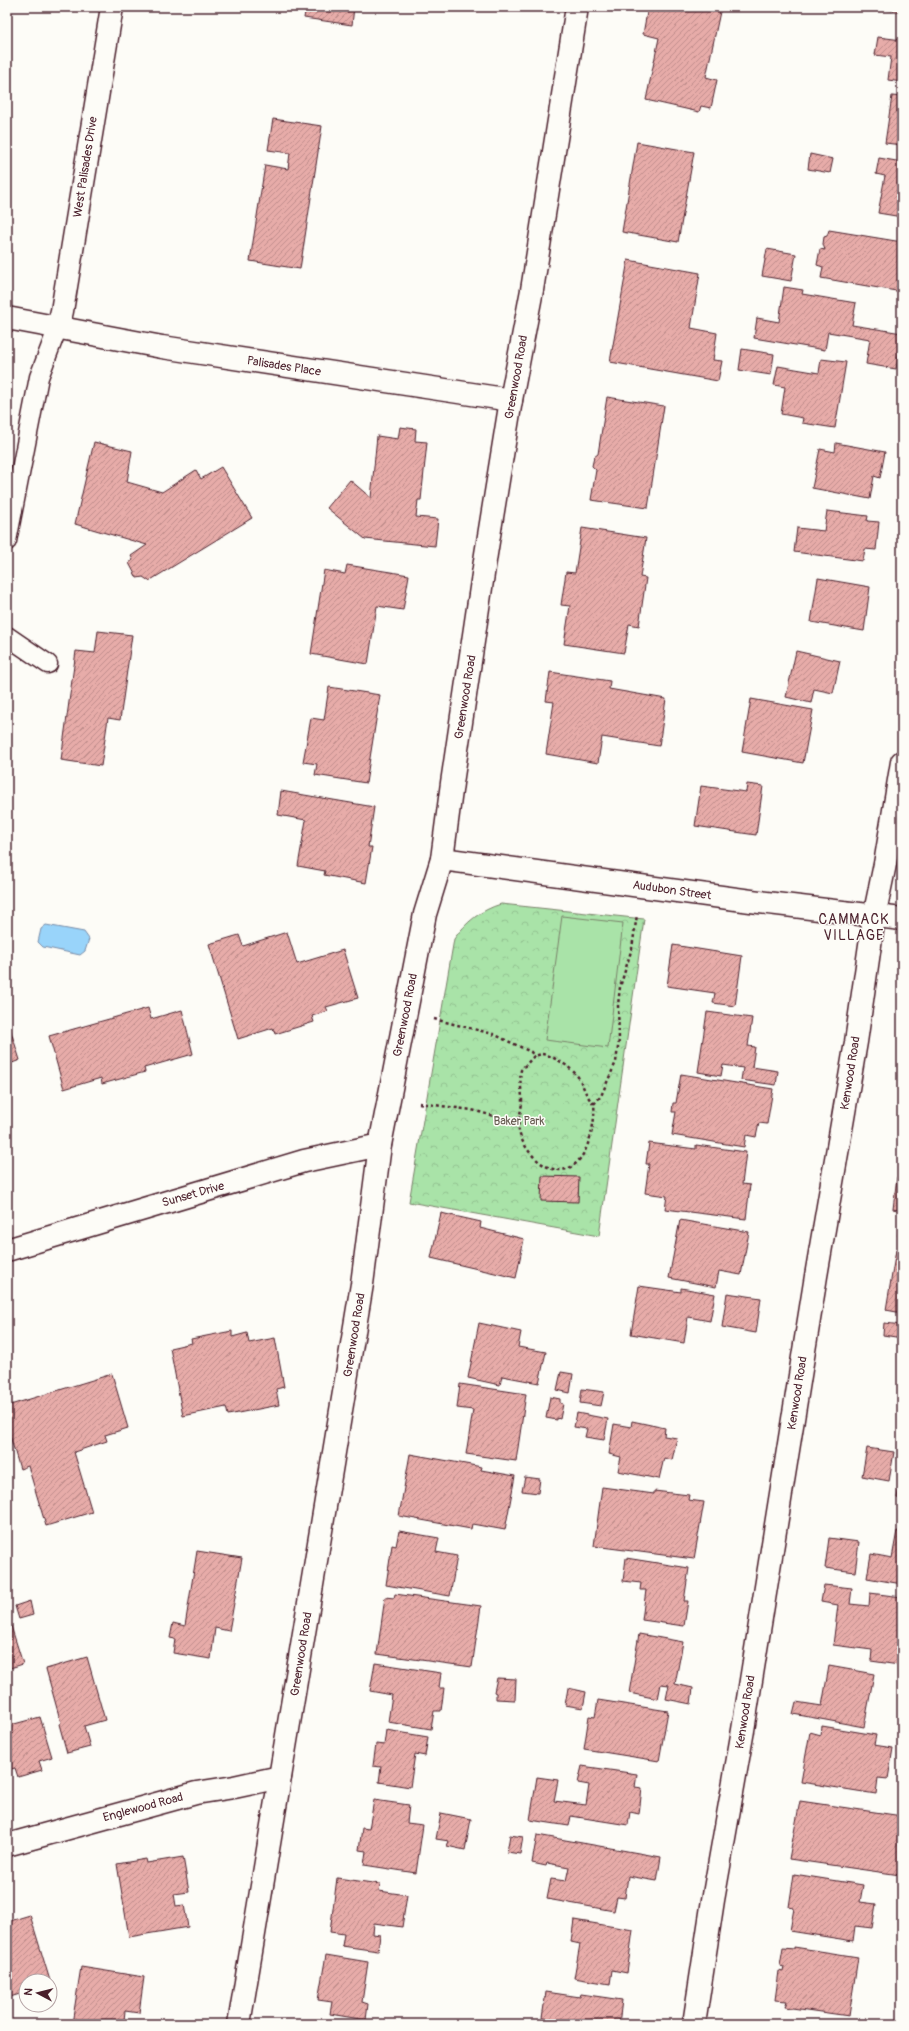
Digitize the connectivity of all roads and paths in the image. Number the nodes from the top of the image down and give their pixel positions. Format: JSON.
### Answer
{"nodes":[{"id":1,"x":112,"y":7,"type":"edge"},
{"id":2,"x":576,"y":7,"type":"edge"},
{"id":3,"x":7,"y":318,"type":"edge"},
{"id":4,"x":58,"y":327,"type":"junction"},
{"id":5,"x":511,"y":400,"type":"junction"},
{"id":6,"x":7,"y":540,"type":"edge"},
{"id":7,"x":7,"y":636,"type":"edge"},
{"id":8,"x":48,"y":664,"type":"dead end"},
{"id":9,"x":902,"y":762,"type":"edge"},
{"id":10,"x":442,"y":858,"type":"junction"},
{"id":11,"x":637,"y":915,"type":"dead end"},
{"id":12,"x":874,"y":916,"type":"junction"},
{"id":13,"x":902,"y":919,"type":"edge"},
{"id":14,"x":434,"y":1019,"type":"dead end"},
{"id":15,"x":534,"y":1056,"type":"junction"},
{"id":16,"x":419,"y":1103,"type":"dead end"},
{"id":17,"x":594,"y":1104,"type":"junction"},
{"id":18,"x":519,"y":1123,"type":"junction"},
{"id":19,"x":380,"y":1145,"type":"junction"},
{"id":20,"x":7,"y":1250,"type":"edge"},
{"id":21,"x":280,"y":1777,"type":"junction"},
{"id":22,"x":7,"y":1845,"type":"edge"},
{"id":23,"x":239,"y":2024,"type":"edge"},
{"id":24,"x":694,"y":2024,"type":"edge"}],
"edges":[{"from":1,"to":4,"type":"street","name":"West Palisades Drive"},
{"from":2,"to":5,"type":"street","name":"Greenwood Road"},
{"from":3,"to":4,"type":"street","name":"Palisades Place"},
{"from":4,"to":5,"type":"street","name":"Palisades Place"},
{"from":4,"to":6,"type":"lane"},
{"from":5,"to":10,"type":"street","name":"Greenwood Road"},
{"from":7,"to":8,"type":"lane"},
{"from":9,"to":12,"type":"street","name":"Kenwood Road"},
{"from":10,"to":12,"type":"street","name":"Audubon Street"},
{"from":10,"to":19,"type":"street","name":"Greenwood Road"},
{"from":11,"to":17,"type":"path"},
{"from":12,"to":13,"type":"street","name":"Audubon Street"},
{"from":12,"to":24,"type":"street","name":"Kenwood Road"},
{"from":14,"to":15,"type":"path"},
{"from":15,"to":17,"type":"path"},
{"from":15,"to":18,"type":"path"},
{"from":16,"to":18,"type":"path"},
{"from":17,"to":18,"type":"path"},
{"from":19,"to":20,"type":"street","name":"Sunset Drive"},
{"from":19,"to":21,"type":"street","name":"Greenwood Road"},
{"from":21,"to":22,"type":"street","name":"Englewood Road"},
{"from":21,"to":23,"type":"street","name":"Greenwood Road"}]}
